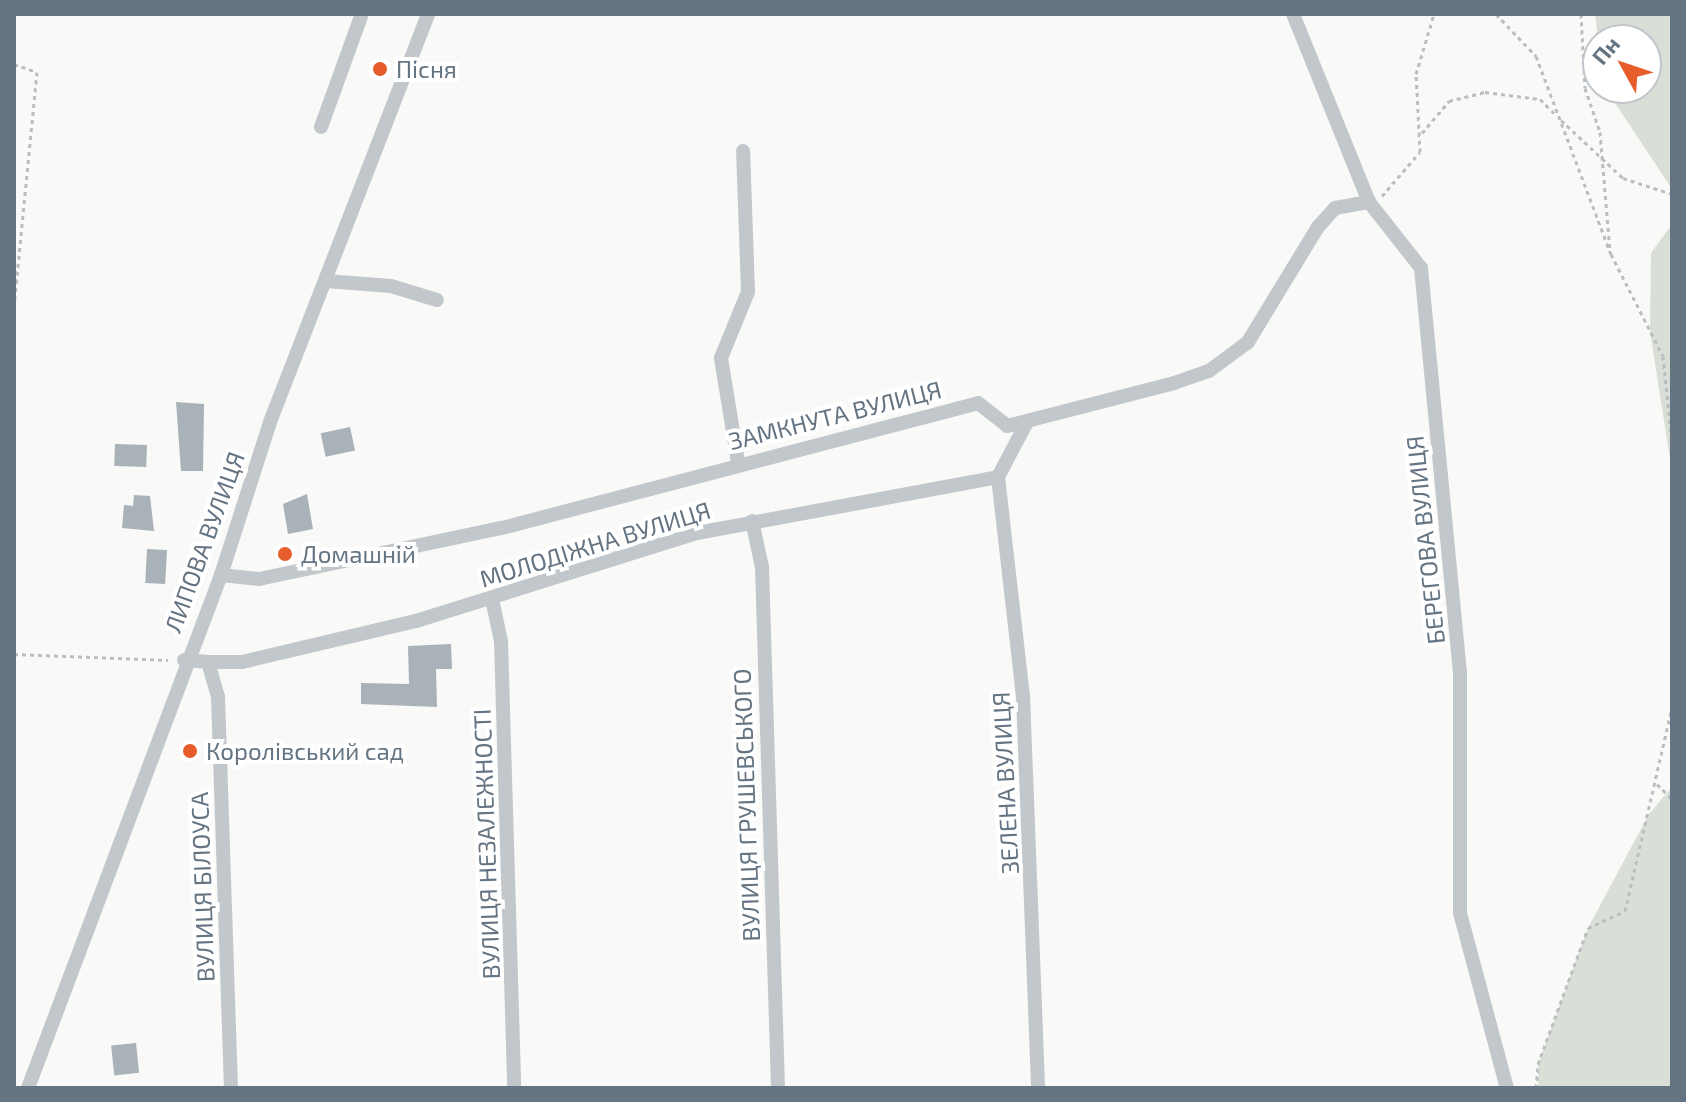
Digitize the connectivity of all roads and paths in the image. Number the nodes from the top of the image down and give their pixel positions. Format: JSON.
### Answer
{"nodes":[{"id":1,"x":362,"y":14,"type":"edge"},
{"id":2,"x":428,"y":14,"type":"edge"},
{"id":3,"x":1293,"y":14,"type":"edge"},
{"id":4,"x":1434,"y":14,"type":"edge"},
{"id":5,"x":1496,"y":14,"type":"edge"},
{"id":6,"x":1581,"y":14,"type":"edge"},
{"id":7,"x":14,"y":64,"type":"edge"},
{"id":8,"x":1559,"y":118,"type":"junction"},
{"id":9,"x":321,"y":127,"type":"dead end"},
{"id":10,"x":1422,"y":133,"type":"junction"},
{"id":11,"x":743,"y":151,"type":"dead end"},
{"id":12,"x":1602,"y":160,"type":"junction"},
{"id":13,"x":1672,"y":194,"type":"edge"},
{"id":14,"x":1369,"y":202,"type":"junction"},
{"id":15,"x":1611,"y":254,"type":"junction"},
{"id":16,"x":326,"y":281,"type":"junction"},
{"id":17,"x":437,"y":300,"type":"dead end"},
{"id":18,"x":14,"y":306,"type":"edge"},
{"id":19,"x":1027,"y":422,"type":"junction"},
{"id":20,"x":1672,"y":441,"type":"edge"},
{"id":21,"x":738,"y":462,"type":"junction"},
{"id":22,"x":998,"y":477,"type":"junction"},
{"id":23,"x":752,"y":521,"type":"junction"},
{"id":24,"x":221,"y":575,"type":"junction"},
{"id":25,"x":492,"y":599,"type":"junction"},
{"id":26,"x":14,"y":654,"type":"edge"},
{"id":27,"x":184,"y":660,"type":"junction"},
{"id":28,"x":208,"y":662,"type":"junction"},
{"id":29,"x":1672,"y":708,"type":"edge"},
{"id":30,"x":1657,"y":784,"type":"junction"},
{"id":31,"x":1672,"y":799,"type":"edge"},
{"id":32,"x":28,"y":1088,"type":"edge"},
{"id":33,"x":231,"y":1088,"type":"edge"},
{"id":34,"x":514,"y":1088,"type":"edge"},
{"id":35,"x":778,"y":1088,"type":"edge"},
{"id":36,"x":1038,"y":1088,"type":"edge"},
{"id":37,"x":1507,"y":1088,"type":"edge"},
{"id":38,"x":1536,"y":1088,"type":"edge"}],
"edges":[{"from":1,"to":9,"type":"street"},
{"from":2,"to":16,"type":"street","name":"ЛИПОВА ВУЛИЦЯ"},
{"from":3,"to":14,"type":"street","name":"БЕРЕГОВА ВУЛИЦЯ"},
{"from":4,"to":10,"type":"path"},
{"from":5,"to":8,"type":"path"},
{"from":6,"to":12,"type":"path"},
{"from":7,"to":18,"type":"path"},
{"from":8,"to":10,"type":"path"},
{"from":8,"to":12,"type":"path"},
{"from":8,"to":15,"type":"path"},
{"from":10,"to":14,"type":"path"},
{"from":11,"to":21,"type":"street"},
{"from":12,"to":13,"type":"path"},
{"from":12,"to":15,"type":"path"},
{"from":14,"to":19,"type":"street","name":"ЗАМКНУТА ВУЛИЦЯ"},
{"from":14,"to":37,"type":"street","name":"БЕРЕГОВА ВУЛИЦЯ"},
{"from":15,"to":20,"type":"path"},
{"from":16,"to":17,"type":"street"},
{"from":16,"to":24,"type":"street","name":"ЛИПОВА ВУЛИЦЯ"},
{"from":19,"to":21,"type":"street","name":"ЗАМКНУТА ВУЛИЦЯ"},
{"from":19,"to":22,"type":"street"},
{"from":21,"to":24,"type":"street","name":"ЗАМКНУТА ВУЛИЦЯ"},
{"from":22,"to":23,"type":"street","name":"МОЛОДІЖНА ВУЛИЦЯ"},
{"from":22,"to":36,"type":"street","name":"ЗЕЛЕНА ВУЛИЦЯ"},
{"from":23,"to":25,"type":"street","name":"МОЛОДІЖНА ВУЛИЦЯ"},
{"from":23,"to":35,"type":"street","name":"ВУЛИЦЯ ГРУШЕВСЬКОГО"},
{"from":24,"to":27,"type":"street","name":"ЛИПОВА ВУЛИЦЯ"},
{"from":25,"to":28,"type":"street","name":"МОЛОДІЖНА ВУЛИЦЯ"},
{"from":25,"to":34,"type":"street","name":"ВУЛИЦЯ НЕЗАЛЕЖНОСТІ"},
{"from":26,"to":27,"type":"path"},
{"from":27,"to":28,"type":"street"},
{"from":27,"to":32,"type":"street","name":"ЛИПОВА ВУЛИЦЯ"},
{"from":28,"to":33,"type":"street","name":"ВУЛИЦЯ БІЛОУСА"},
{"from":29,"to":30,"type":"path"},
{"from":30,"to":31,"type":"path"},
{"from":30,"to":38,"type":"path"}]}
